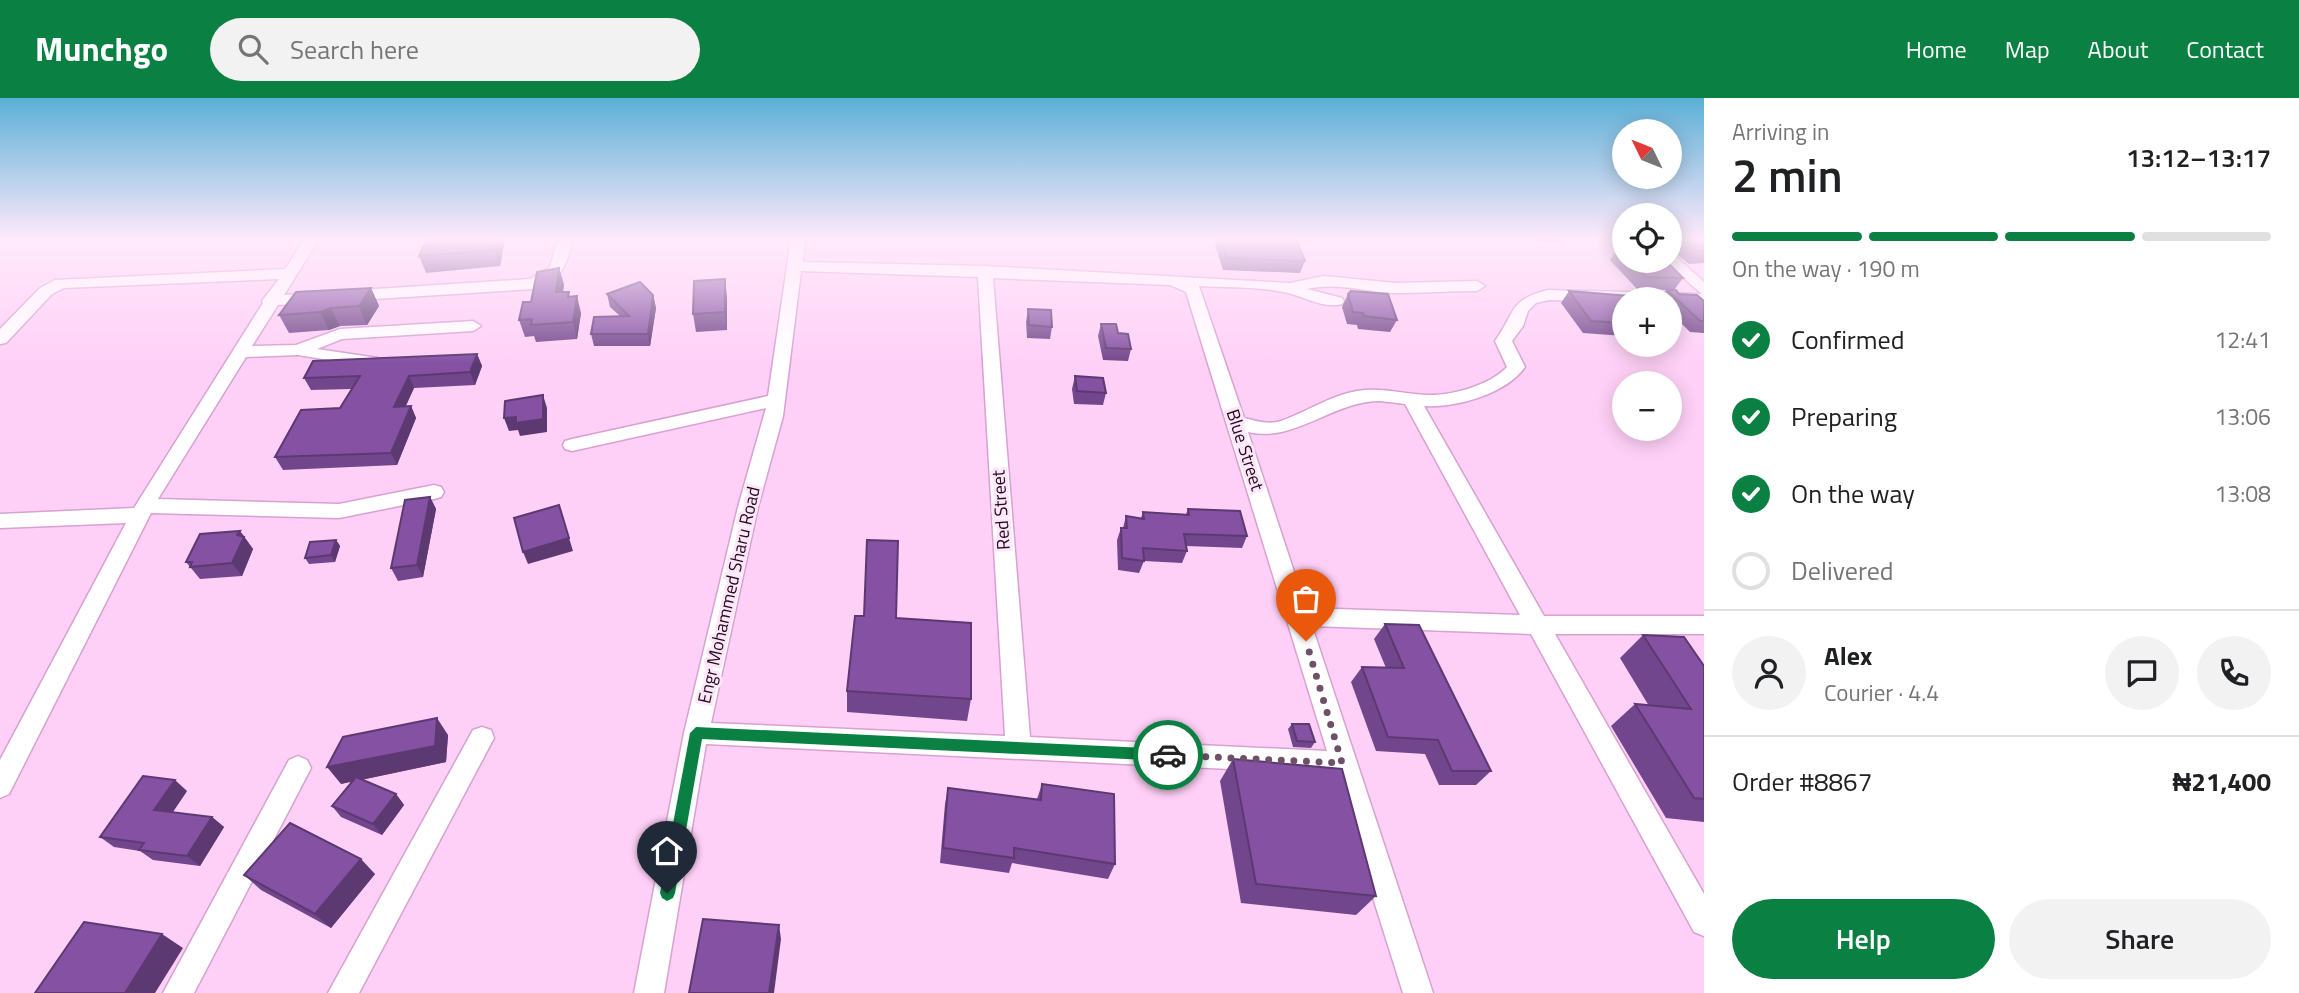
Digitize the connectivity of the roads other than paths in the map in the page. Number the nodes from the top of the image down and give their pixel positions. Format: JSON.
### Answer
{"nodes":[{"id":1,"x":117,"y":281,"type":"edge"},
{"id":2,"x":283,"y":281,"type":"edge"},
{"id":3,"x":540,"y":281,"type":"edge"},
{"id":4,"x":794,"y":281,"type":"edge"},
{"id":5,"x":986,"y":281,"type":"edge"},
{"id":6,"x":1175,"y":281,"type":"edge"},
{"id":7,"x":1184,"y":281,"type":"edge"},
{"id":8,"x":1477,"y":286,"type":"dead end"},
{"id":9,"x":1290,"y":288,"type":"junction"},
{"id":10,"x":1704,"y":299,"type":"edge"},
{"id":11,"x":270,"y":301,"type":"junction"},
{"id":12,"x":1336,"y":301,"type":"dead end"},
{"id":13,"x":473,"y":326,"type":"dead end"},
{"id":14,"x":0,"y":339,"type":"edge"},
{"id":15,"x":298,"y":350,"type":"junction"},
{"id":16,"x":239,"y":352,"type":"junction"},
{"id":17,"x":386,"y":362,"type":"edge"},
{"id":18,"x":1411,"y":399,"type":"junction"},
{"id":19,"x":776,"y":400,"type":"junction"},
{"id":20,"x":1237,"y":423,"type":"junction"},
{"id":21,"x":572,"y":445,"type":"dead end"},
{"id":22,"x":434,"y":492,"type":"dead end"},
{"id":23,"x":142,"y":510,"type":"junction"},
{"id":24,"x":0,"y":521,"type":"edge"},
{"id":25,"x":1299,"y":617,"type":"junction"},
{"id":26,"x":1536,"y":625,"type":"junction"},
{"id":27,"x":1704,"y":625,"type":"edge"},
{"id":28,"x":696,"y":733,"type":"junction"},
{"id":29,"x":482,"y":738,"type":"dead end"},
{"id":30,"x":1018,"y":749,"type":"junction"},
{"id":31,"x":1342,"y":763,"type":"junction"},
{"id":32,"x":298,"y":768,"type":"dead end"},
{"id":33,"x":0,"y":786,"type":"edge"},
{"id":34,"x":1704,"y":922,"type":"edge"},
{"id":35,"x":178,"y":993,"type":"edge"},
{"id":36,"x":343,"y":993,"type":"edge"},
{"id":37,"x":649,"y":993,"type":"edge"},
{"id":38,"x":1418,"y":993,"type":"edge"}],
"edges":[{"from":1,"to":14,"type":"street"},
{"from":2,"to":11,"type":"street"},
{"from":3,"to":11,"type":"street"},
{"from":4,"to":19,"type":"street","name":"Engr Mohammed Sharu Road"},
{"from":5,"to":30,"type":"street","name":"Red Street"},
{"from":6,"to":20,"type":"street","name":"Blue Street"},
{"from":7,"to":9,"type":"street"},
{"from":8,"to":9,"type":"street"},
{"from":9,"to":12,"type":"street"},
{"from":10,"to":18,"type":"street"},
{"from":11,"to":16,"type":"street"},
{"from":13,"to":15,"type":"street"},
{"from":15,"to":16,"type":"street"},
{"from":15,"to":17,"type":"street"},
{"from":16,"to":23,"type":"street"},
{"from":18,"to":20,"type":"street"},
{"from":18,"to":26,"type":"street"},
{"from":19,"to":21,"type":"street"},
{"from":19,"to":28,"type":"street","name":"Engr Mohammed Sharu Road"},
{"from":20,"to":25,"type":"street","name":"Blue Street"},
{"from":22,"to":23,"type":"street"},
{"from":23,"to":24,"type":"street"},
{"from":23,"to":33,"type":"street"},
{"from":25,"to":26,"type":"street"},
{"from":25,"to":31,"type":"street","name":"Blue Street"},
{"from":26,"to":27,"type":"street"},
{"from":26,"to":34,"type":"street"},
{"from":28,"to":30,"type":"street"},
{"from":28,"to":37,"type":"street","name":"Engr Mohammed Sharu Road"},
{"from":29,"to":36,"type":"street"},
{"from":30,"to":31,"type":"street"},
{"from":31,"to":38,"type":"street","name":"Blue Street"},
{"from":32,"to":35,"type":"street"}]}
